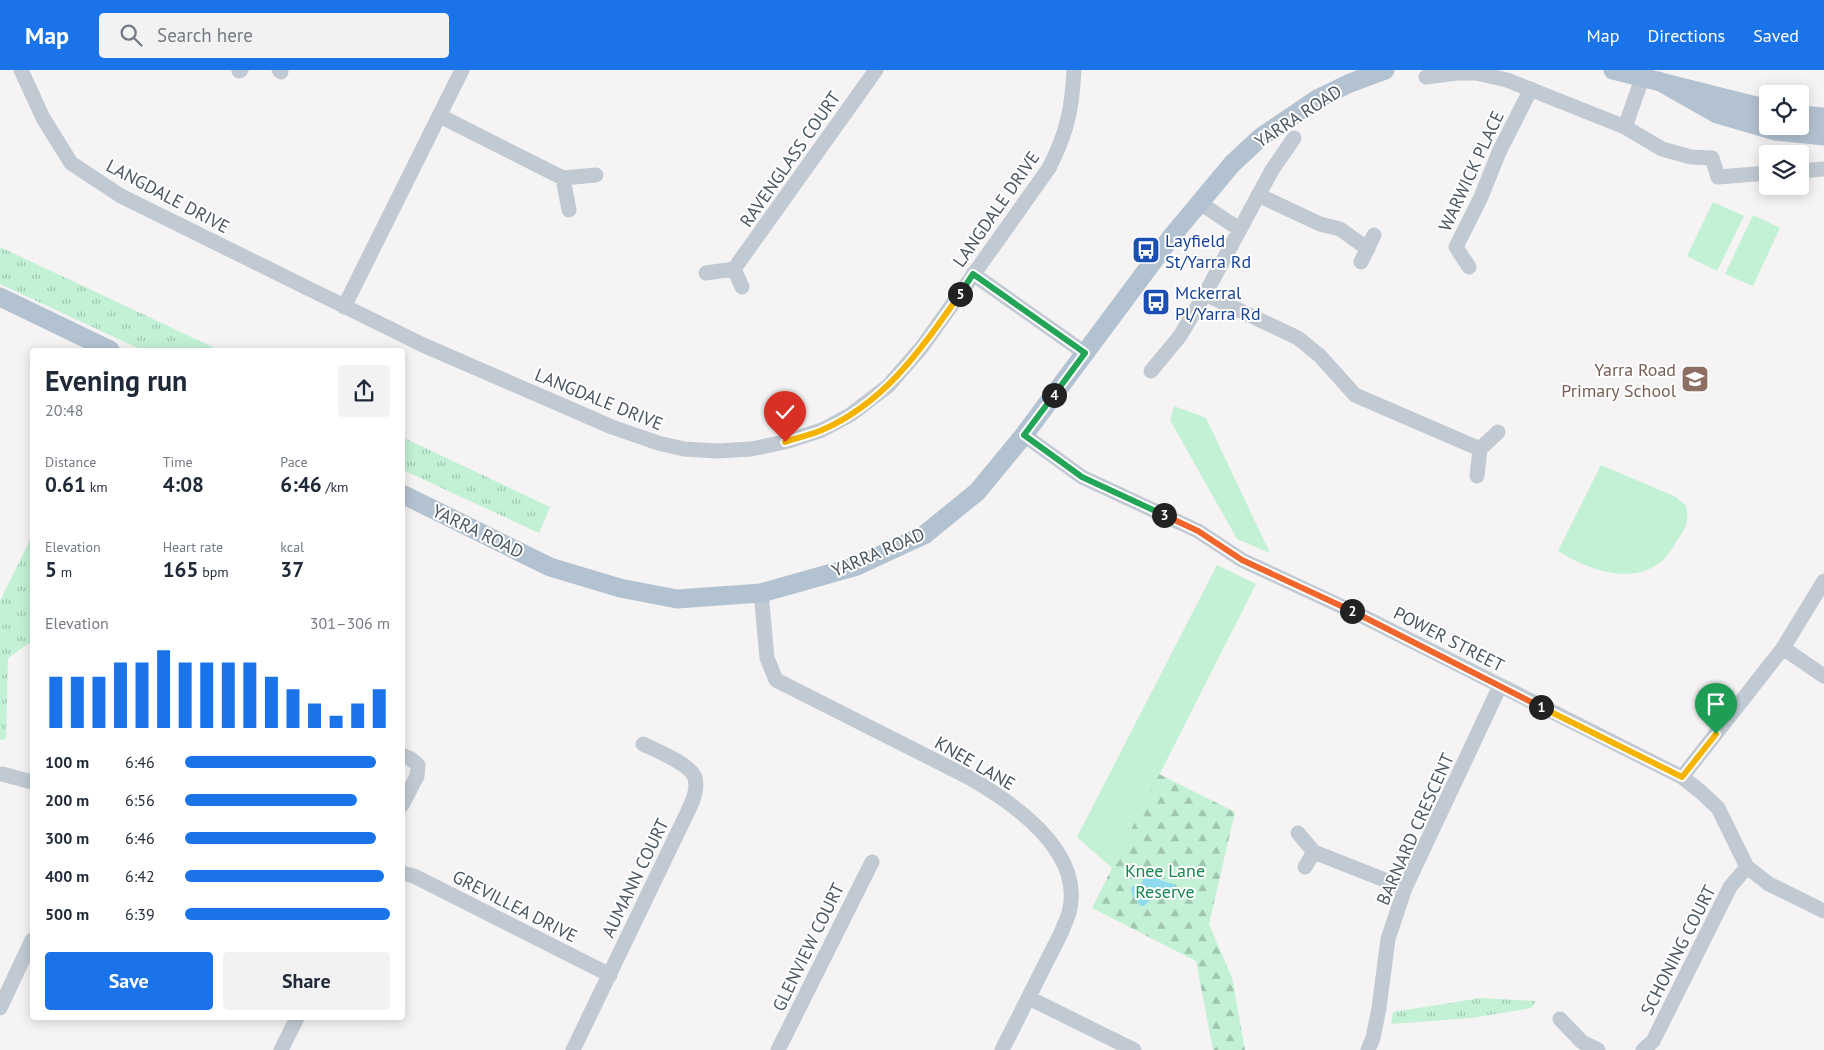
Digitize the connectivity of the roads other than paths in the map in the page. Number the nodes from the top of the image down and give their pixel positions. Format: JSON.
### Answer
{"nodes":[{"id":1,"x":21,"y":70,"type":"edge"},
{"id":2,"x":462,"y":70,"type":"edge"},
{"id":3,"x":876,"y":70,"type":"edge"},
{"id":4,"x":1074,"y":70,"type":"edge"},
{"id":5,"x":1385,"y":70,"type":"edge"},
{"id":6,"x":1614,"y":70,"type":"edge"},
{"id":7,"x":1649,"y":76,"type":"edge"},
{"id":8,"x":1426,"y":77,"type":"dead end"},
{"id":9,"x":1531,"y":89,"type":"junction"},
{"id":10,"x":1759,"y":107,"type":"edge"},
{"id":11,"x":440,"y":116,"type":"junction"},
{"id":12,"x":1809,"y":116,"type":"edge"},
{"id":13,"x":1824,"y":117,"type":"edge"},
{"id":14,"x":1625,"y":127,"type":"junction"},
{"id":15,"x":1824,"y":136,"type":"edge"},
{"id":16,"x":1294,"y":138,"type":"dead end"},
{"id":17,"x":1824,"y":169,"type":"edge"},
{"id":18,"x":1809,"y":170,"type":"edge"},
{"id":19,"x":1759,"y":174,"type":"edge"},
{"id":20,"x":596,"y":175,"type":"dead end"},
{"id":21,"x":563,"y":178,"type":"junction"},
{"id":22,"x":1258,"y":194,"type":"junction"},
{"id":23,"x":1200,"y":203,"type":"junction"},
{"id":24,"x":569,"y":210,"type":"dead end"},
{"id":25,"x":1239,"y":229,"type":"junction"},
{"id":26,"x":1368,"y":248,"type":"dead end"},
{"id":27,"x":1469,"y":267,"type":"dead end"},
{"id":28,"x":734,"y":269,"type":"junction"},
{"id":29,"x":706,"y":273,"type":"dead end"},
{"id":30,"x":973,"y":274,"type":"junction"},
{"id":31,"x":742,"y":287,"type":"dead end"},
{"id":32,"x":1205,"y":294,"type":"junction"},
{"id":33,"x":0,"y":298,"type":"edge"},
{"id":34,"x":344,"y":307,"type":"junction"},
{"id":35,"x":106,"y":348,"type":"edge"},
{"id":36,"x":1085,"y":353,"type":"junction"},
{"id":37,"x":1151,"y":371,"type":"dead end"},
{"id":38,"x":1498,"y":432,"type":"dead end"},
{"id":39,"x":1024,"y":435,"type":"junction"},
{"id":40,"x":1480,"y":449,"type":"junction"},
{"id":41,"x":1477,"y":476,"type":"dead end"},
{"id":42,"x":405,"y":495,"type":"edge"},
{"id":43,"x":1824,"y":580,"type":"edge"},
{"id":44,"x":761,"y":593,"type":"junction"},
{"id":45,"x":1783,"y":648,"type":"junction"},
{"id":46,"x":1824,"y":676,"type":"edge"},
{"id":47,"x":1500,"y":686,"type":"junction"},
{"id":48,"x":642,"y":744,"type":"dead end"},
{"id":49,"x":405,"y":756,"type":"edge"},
{"id":50,"x":2,"y":774,"type":"dead end"},
{"id":51,"x":1682,"y":777,"type":"junction"},
{"id":52,"x":30,"y":781,"type":"edge"},
{"id":53,"x":405,"y":799,"type":"edge"},
{"id":54,"x":1298,"y":833,"type":"dead end"},
{"id":55,"x":1314,"y":852,"type":"junction"},
{"id":56,"x":872,"y":862,"type":"dead end"},
{"id":57,"x":1305,"y":867,"type":"dead end"},
{"id":58,"x":1747,"y":867,"type":"junction"},
{"id":59,"x":405,"y":874,"type":"edge"},
{"id":60,"x":1405,"y":888,"type":"junction"},
{"id":61,"x":1824,"y":911,"type":"edge"},
{"id":62,"x":30,"y":944,"type":"edge"},
{"id":63,"x":610,"y":975,"type":"junction"},
{"id":64,"x":1028,"y":998,"type":"junction"},
{"id":65,"x":0,"y":1008,"type":"edge"},
{"id":66,"x":1560,"y":1019,"type":"dead end"},
{"id":67,"x":296,"y":1020,"type":"edge"},
{"id":68,"x":282,"y":1050,"type":"edge"},
{"id":69,"x":572,"y":1050,"type":"edge"},
{"id":70,"x":778,"y":1050,"type":"edge"},
{"id":71,"x":1002,"y":1050,"type":"edge"},
{"id":72,"x":1134,"y":1050,"type":"edge"},
{"id":73,"x":1368,"y":1050,"type":"edge"},
{"id":74,"x":1598,"y":1050,"type":"edge"},
{"id":75,"x":1643,"y":1050,"type":"edge"}],
"edges":[{"from":1,"to":34,"type":"street","name":"LANGDALE DRIVE"},
{"from":2,"to":11,"type":"street"},
{"from":3,"to":28,"type":"street","name":"RAVENGLASS COURT"},
{"from":4,"to":30,"type":"street","name":"LANGDALE DRIVE"},
{"from":5,"to":23,"type":"main road","name":"YARRA ROAD"},
{"from":6,"to":7,"type":"main road"},
{"from":7,"to":10,"type":"main road"},
{"from":7,"to":14,"type":"street"},
{"from":7,"to":15,"type":"main road"},
{"from":8,"to":9,"type":"street"},
{"from":9,"to":14,"type":"street"},
{"from":9,"to":27,"type":"street","name":"WARWICK PLACE"},
{"from":11,"to":21,"type":"street"},
{"from":11,"to":34,"type":"street"},
{"from":12,"to":13,"type":"main road"},
{"from":14,"to":19,"type":"street"},
{"from":16,"to":22,"type":"street"},
{"from":17,"to":18,"type":"street"},
{"from":20,"to":21,"type":"street"},
{"from":21,"to":24,"type":"street"},
{"from":22,"to":25,"type":"street"},
{"from":22,"to":26,"type":"street"},
{"from":23,"to":25,"type":"street"},
{"from":23,"to":36,"type":"main road","name":"YARRA ROAD"},
{"from":25,"to":32,"type":"street"},
{"from":28,"to":29,"type":"street"},
{"from":28,"to":31,"type":"street"},
{"from":30,"to":34,"type":"street","name":"LANGDALE DRIVE"},
{"from":30,"to":36,"type":"street"},
{"from":32,"to":37,"type":"street"},
{"from":32,"to":40,"type":"street"},
{"from":33,"to":35,"type":"main road"},
{"from":36,"to":39,"type":"main road","name":"YARRA ROAD"},
{"from":38,"to":40,"type":"street"},
{"from":39,"to":44,"type":"main road","name":"YARRA ROAD"},
{"from":39,"to":47,"type":"street","name":"POWER STREET"},
{"from":40,"to":41,"type":"street"},
{"from":42,"to":44,"type":"main road","name":"YARRA ROAD"},
{"from":43,"to":45,"type":"street"},
{"from":44,"to":64,"type":"street","name":"KNEE LANE"},
{"from":45,"to":46,"type":"street"},
{"from":45,"to":51,"type":"street"},
{"from":47,"to":51,"type":"street","name":"POWER STREET"},
{"from":47,"to":60,"type":"street","name":"BARNARD CRESCENT"},
{"from":48,"to":63,"type":"street","name":"AUMANN COURT"},
{"from":49,"to":53,"type":"street"},
{"from":50,"to":52,"type":"street"},
{"from":51,"to":58,"type":"street","name":"POWER STREET"},
{"from":54,"to":55,"type":"street"},
{"from":55,"to":57,"type":"street"},
{"from":55,"to":60,"type":"street"},
{"from":56,"to":70,"type":"street","name":"GLENVIEW COURT"},
{"from":58,"to":61,"type":"street","name":"POWER STREET"},
{"from":58,"to":75,"type":"street","name":"SCHONING COURT"},
{"from":59,"to":63,"type":"street","name":"GREVILLEA DRIVE"},
{"from":60,"to":73,"type":"street","name":"BARNARD CRESCENT"},
{"from":62,"to":65,"type":"street"},
{"from":63,"to":69,"type":"street","name":"AUMANN COURT"},
{"from":64,"to":71,"type":"street","name":"KNEE LANE"},
{"from":64,"to":72,"type":"street"},
{"from":66,"to":74,"type":"street"},
{"from":67,"to":68,"type":"street"}]}
